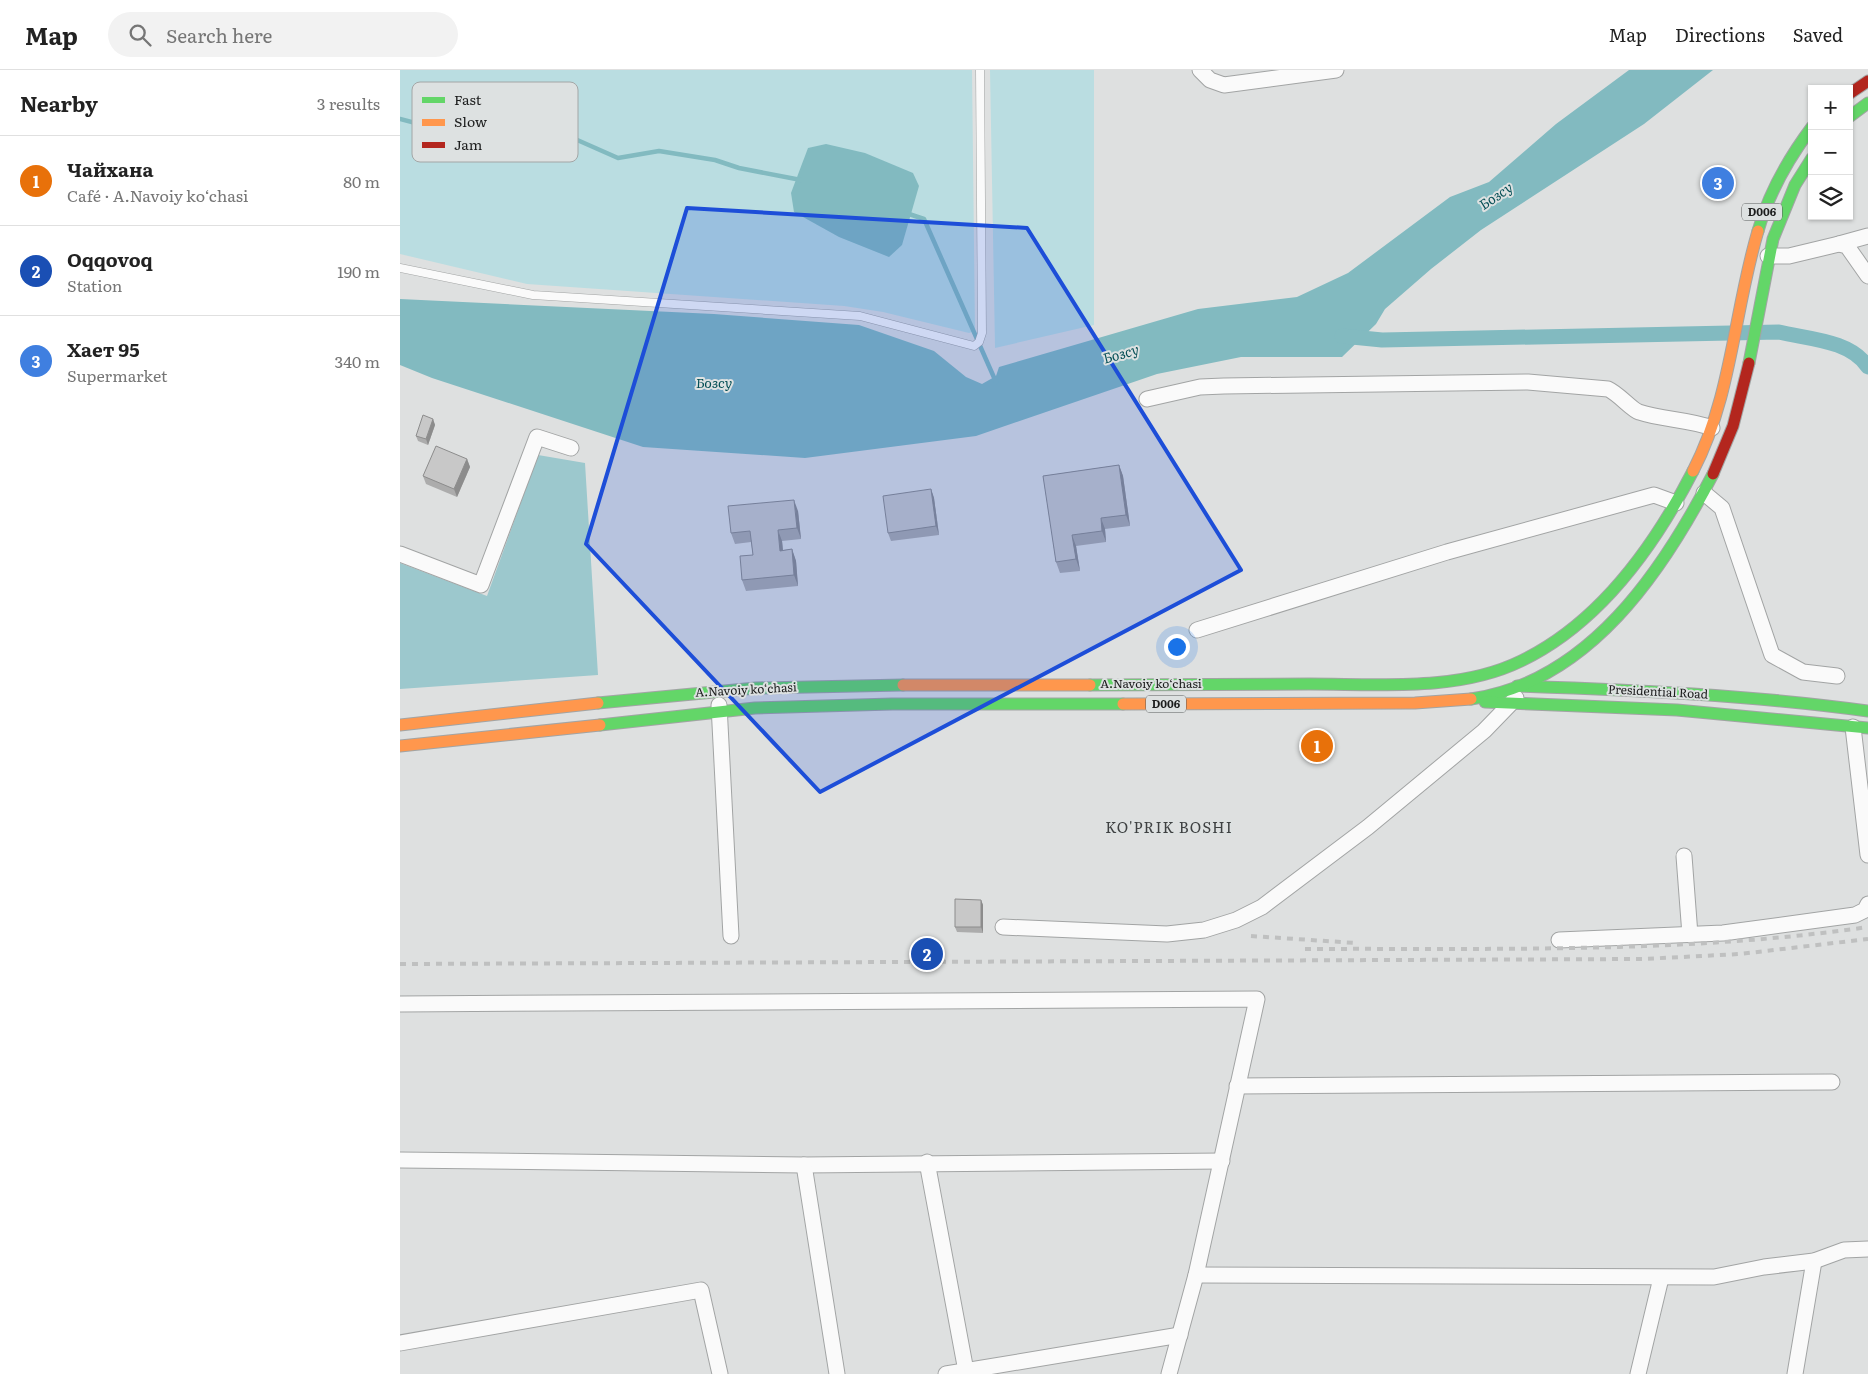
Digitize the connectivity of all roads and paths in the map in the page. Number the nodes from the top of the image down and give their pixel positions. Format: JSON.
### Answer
{"nodes":[{"id":1,"x":980,"y":70,"type":"edge"},
{"id":2,"x":1200,"y":70,"type":"edge"},
{"id":3,"x":1336,"y":70,"type":"edge"},
{"id":4,"x":1868,"y":81,"type":"edge"},
{"id":5,"x":1853,"y":91,"type":"edge"},
{"id":6,"x":1868,"y":103,"type":"edge"},
{"id":7,"x":1853,"y":114,"type":"edge"},
{"id":8,"x":1810,"y":130,"type":"edge"},
{"id":9,"x":1808,"y":164,"type":"edge"},
{"id":10,"x":1868,"y":236,"type":"edge"},
{"id":11,"x":1839,"y":244,"type":"junction"},
{"id":12,"x":1768,"y":256,"type":"junction"},
{"id":13,"x":400,"y":268,"type":"edge"},
{"id":14,"x":1868,"y":276,"type":"edge"},
{"id":15,"x":1147,"y":399,"type":"dead end"},
{"id":16,"x":1712,"y":428,"type":"junction"},
{"id":17,"x":572,"y":448,"type":"dead end"},
{"id":18,"x":1704,"y":493,"type":"junction"},
{"id":19,"x":1676,"y":503,"type":"junction"},
{"id":20,"x":400,"y":554,"type":"edge"},
{"id":21,"x":1197,"y":630,"type":"dead end"},
{"id":22,"x":1509,"y":667,"type":"junction"},
{"id":23,"x":1837,"y":676,"type":"dead end"},
{"id":24,"x":1447,"y":681,"type":"junction"},
{"id":25,"x":1524,"y":686,"type":"junction"},
{"id":26,"x":756,"y":688,"type":"junction"},
{"id":27,"x":719,"y":691,"type":"junction"},
{"id":28,"x":690,"y":693,"type":"junction"},
{"id":29,"x":1455,"y":701,"type":"junction"},
{"id":30,"x":1513,"y":702,"type":"junction"},
{"id":31,"x":755,"y":708,"type":"junction"},
{"id":32,"x":719,"y":711,"type":"junction"},
{"id":33,"x":1868,"y":711,"type":"edge"},
{"id":34,"x":696,"y":713,"type":"junction"},
{"id":35,"x":400,"y":725,"type":"edge"},
{"id":36,"x":1861,"y":728,"type":"edge"},
{"id":37,"x":400,"y":746,"type":"edge"},
{"id":38,"x":1868,"y":855,"type":"edge"},
{"id":39,"x":1684,"y":856,"type":"dead end"},
{"id":40,"x":1868,"y":904,"type":"edge"},
{"id":41,"x":1003,"y":927,"type":"dead end"},
{"id":42,"x":1690,"y":935,"type":"junction"},
{"id":43,"x":731,"y":936,"type":"dead end"},
{"id":44,"x":1559,"y":940,"type":"dead end"},
{"id":45,"x":400,"y":1004,"type":"edge"},
{"id":46,"x":1832,"y":1082,"type":"dead end"},
{"id":47,"x":1237,"y":1086,"type":"junction"},
{"id":48,"x":400,"y":1160,"type":"edge"},
{"id":49,"x":1222,"y":1161,"type":"junction"},
{"id":50,"x":927,"y":1162,"type":"junction"},
{"id":51,"x":804,"y":1165,"type":"junction"},
{"id":52,"x":1868,"y":1249,"type":"edge"},
{"id":53,"x":1814,"y":1261,"type":"junction"},
{"id":54,"x":1196,"y":1275,"type":"junction"},
{"id":55,"x":1661,"y":1278,"type":"junction"},
{"id":56,"x":1180,"y":1335,"type":"junction"},
{"id":57,"x":400,"y":1343,"type":"edge"},
{"id":58,"x":966,"y":1371,"type":"junction"},
{"id":59,"x":720,"y":1374,"type":"edge"},
{"id":60,"x":838,"y":1374,"type":"edge"},
{"id":61,"x":946,"y":1374,"type":"edge"},
{"id":62,"x":1169,"y":1374,"type":"edge"},
{"id":63,"x":1638,"y":1374,"type":"edge"},
{"id":64,"x":1795,"y":1374,"type":"edge"}],
"edges":[{"from":1,"to":13,"type":"lane"},
{"from":2,"to":3,"type":"street"},
{"from":4,"to":5,"type":"main road"},
{"from":6,"to":7,"type":"main road"},
{"from":8,"to":16,"type":"main road","name":"A.Navoiy ko‘chasi","number":"D006"},
{"from":9,"to":12,"type":"main road","number":"D006"},
{"from":10,"to":11,"type":"street"},
{"from":11,"to":12,"type":"street"},
{"from":11,"to":14,"type":"street"},
{"from":12,"to":18,"type":"main road","number":"D006"},
{"from":15,"to":16,"type":"street"},
{"from":16,"to":19,"type":"main road","name":"A.Navoiy ko‘chasi","number":"D006"},
{"from":17,"to":20,"type":"street"},
{"from":18,"to":23,"type":"street"},
{"from":18,"to":25,"type":"main road","number":"D006"},
{"from":19,"to":21,"type":"street"},
{"from":19,"to":22,"type":"main road","name":"A.Navoiy ko‘chasi","number":"D006"},
{"from":22,"to":24,"type":"main road","name":"A.Navoiy ko‘chasi","number":"D006"},
{"from":22,"to":25,"type":"street"},
{"from":24,"to":25,"type":"main road","name":"Presidential Road"},
{"from":24,"to":26,"type":"main road","name":"A.Navoiy ko‘chasi","number":"D006"},
{"from":25,"to":29,"type":"main road","number":"D006"},
{"from":25,"to":30,"type":"street"},
{"from":25,"to":33,"type":"main road","name":"Presidential Road"},
{"from":26,"to":27,"type":"main road","name":"A.Navoiy ko‘chasi","number":"D006"},
{"from":26,"to":31,"type":"main road"},
{"from":27,"to":28,"type":"main road","name":"A.Navoiy ko‘chasi","number":"D006"},
{"from":27,"to":32,"type":"street"},
{"from":28,"to":34,"type":"main road"},
{"from":28,"to":35,"type":"main road","name":"A.Navoiy ko‘chasi","number":"D006"},
{"from":29,"to":30,"type":"main road","name":"Presidential Road"},
{"from":29,"to":31,"type":"main road","number":"D006"},
{"from":30,"to":36,"type":"main road","name":"Presidential Road"},
{"from":30,"to":41,"type":"street"},
{"from":31,"to":32,"type":"main road","number":"D006"},
{"from":32,"to":34,"type":"main road","number":"D006"},
{"from":32,"to":43,"type":"street"},
{"from":34,"to":37,"type":"main road","number":"D006"},
{"from":36,"to":38,"type":"street"},
{"from":39,"to":42,"type":"street"},
{"from":40,"to":42,"type":"street"},
{"from":42,"to":44,"type":"street"},
{"from":45,"to":47,"type":"street"},
{"from":46,"to":47,"type":"street"},
{"from":47,"to":49,"type":"street"},
{"from":48,"to":51,"type":"street"},
{"from":49,"to":50,"type":"street"},
{"from":49,"to":54,"type":"street"},
{"from":50,"to":51,"type":"street"},
{"from":50,"to":58,"type":"street"},
{"from":51,"to":60,"type":"street"},
{"from":52,"to":53,"type":"street"},
{"from":53,"to":55,"type":"street"},
{"from":53,"to":64,"type":"street"},
{"from":54,"to":55,"type":"street"},
{"from":54,"to":56,"type":"street"},
{"from":55,"to":63,"type":"street"},
{"from":56,"to":58,"type":"street"},
{"from":56,"to":62,"type":"street"},
{"from":57,"to":59,"type":"street"},
{"from":58,"to":61,"type":"street"}]}
